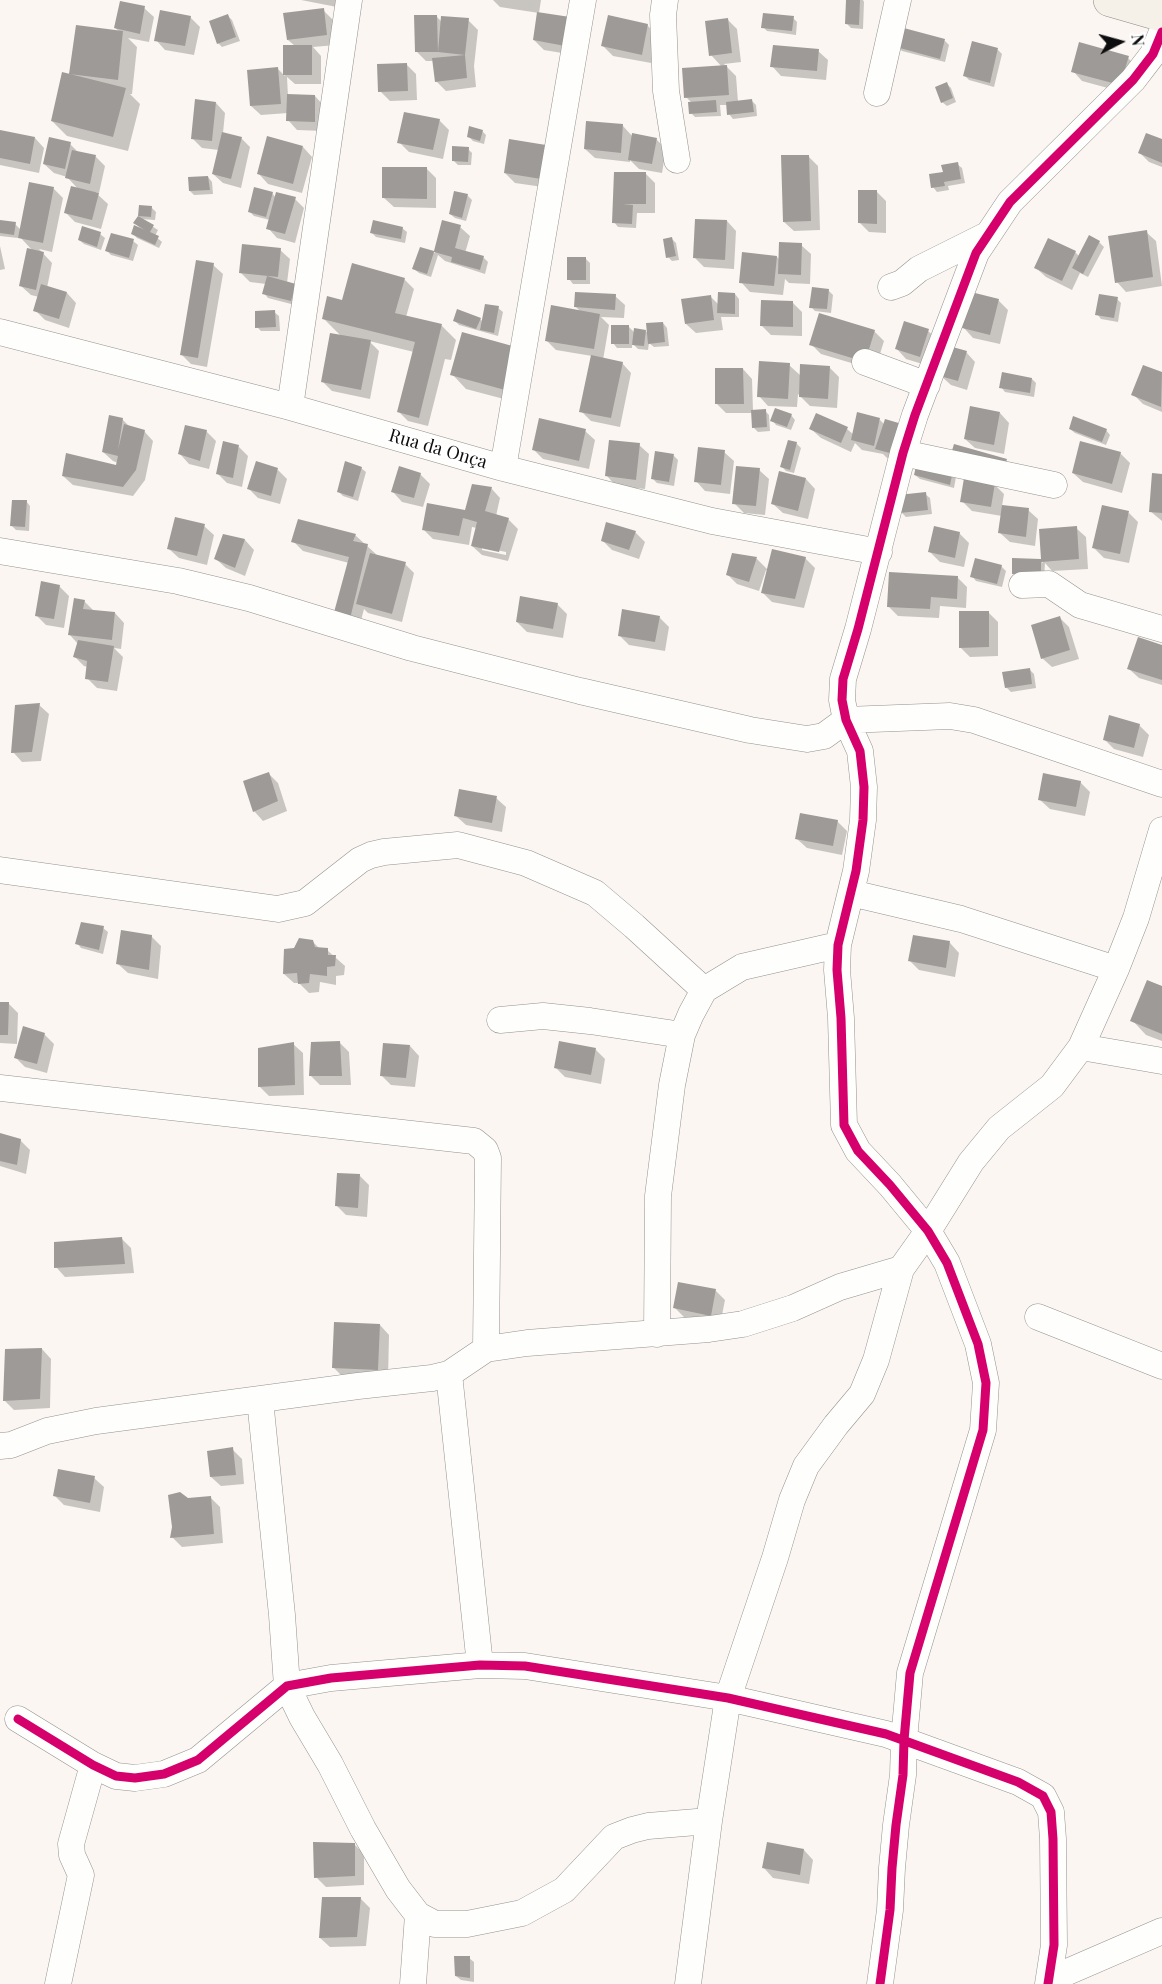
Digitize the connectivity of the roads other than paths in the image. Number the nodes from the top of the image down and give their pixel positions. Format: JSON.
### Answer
{"nodes":[{"id":1,"x":349,"y":0,"type":"edge"},
{"id":2,"x":583,"y":0,"type":"edge"},
{"id":3,"x":664,"y":0,"type":"edge"},
{"id":4,"x":898,"y":0,"type":"edge"},
{"id":5,"x":1110,"y":0,"type":"edge"},
{"id":6,"x":1162,"y":15,"type":"edge"},
{"id":7,"x":1162,"y":32,"type":"edge"},
{"id":8,"x":877,"y":93,"type":"dead end"},
{"id":9,"x":678,"y":160,"type":"dead end"},
{"id":10,"x":987,"y":235,"type":"junction"},
{"id":11,"x":891,"y":287,"type":"dead end"},
{"id":12,"x":0,"y":332,"type":"edge"},
{"id":13,"x":865,"y":362,"type":"dead end"},
{"id":14,"x":927,"y":385,"type":"junction"},
{"id":15,"x":290,"y":407,"type":"junction"},
{"id":16,"x":903,"y":453,"type":"junction"},
{"id":17,"x":503,"y":468,"type":"junction"},
{"id":18,"x":1054,"y":485,"type":"dead end"},
{"id":19,"x":0,"y":551,"type":"edge"},
{"id":20,"x":879,"y":552,"type":"junction"},
{"id":21,"x":1022,"y":585,"type":"dead end"},
{"id":22,"x":1162,"y":629,"type":"edge"},
{"id":23,"x":846,"y":720,"type":"junction"},
{"id":24,"x":1162,"y":784,"type":"edge"},
{"id":25,"x":1162,"y":830,"type":"edge"},
{"id":26,"x":0,"y":870,"type":"edge"},
{"id":27,"x":851,"y":892,"type":"junction"},
{"id":28,"x":838,"y":945,"type":"junction"},
{"id":29,"x":1116,"y":969,"type":"junction"},
{"id":30,"x":704,"y":990,"type":"junction"},
{"id":31,"x":500,"y":1020,"type":"dead end"},
{"id":32,"x":682,"y":1035,"type":"junction"},
{"id":33,"x":1081,"y":1047,"type":"junction"},
{"id":34,"x":1162,"y":1061,"type":"edge"},
{"id":35,"x":0,"y":1088,"type":"edge"},
{"id":36,"x":928,"y":1231,"type":"junction"},
{"id":37,"x":901,"y":1269,"type":"junction"},
{"id":38,"x":1038,"y":1317,"type":"dead end"},
{"id":39,"x":657,"y":1334,"type":"junction"},
{"id":40,"x":486,"y":1349,"type":"junction"},
{"id":41,"x":1162,"y":1366,"type":"edge"},
{"id":42,"x":449,"y":1374,"type":"junction"},
{"id":43,"x":260,"y":1400,"type":"junction"},
{"id":44,"x":0,"y":1446,"type":"edge"},
{"id":45,"x":480,"y":1665,"type":"junction"},
{"id":46,"x":287,"y":1686,"type":"junction"},
{"id":47,"x":728,"y":1698,"type":"junction"},
{"id":48,"x":18,"y":1719,"type":"dead end"},
{"id":49,"x":904,"y":1740,"type":"junction"},
{"id":50,"x":93,"y":1765,"type":"junction"},
{"id":51,"x":709,"y":1821,"type":"junction"},
{"id":52,"x":418,"y":1915,"type":"junction"},
{"id":53,"x":1162,"y":1931,"type":"edge"},
{"id":54,"x":1048,"y":1982,"type":"edge"},
{"id":55,"x":58,"y":1984,"type":"edge"},
{"id":56,"x":413,"y":1984,"type":"edge"},
{"id":57,"x":688,"y":1984,"type":"edge"},
{"id":58,"x":880,"y":1984,"type":"edge"}],
"edges":[{"from":1,"to":15,"type":"street"},
{"from":2,"to":17,"type":"street"},
{"from":3,"to":9,"type":"street"},
{"from":4,"to":8,"type":"street"},
{"from":5,"to":6,"type":"main road"},
{"from":7,"to":10,"type":"street"},
{"from":10,"to":11,"type":"street"},
{"from":10,"to":14,"type":"street"},
{"from":12,"to":15,"type":"street","name":"Rua da Onça"},
{"from":13,"to":14,"type":"street"},
{"from":14,"to":16,"type":"street"},
{"from":15,"to":17,"type":"street","name":"Rua da Onça"},
{"from":16,"to":18,"type":"street"},
{"from":16,"to":20,"type":"street"},
{"from":17,"to":20,"type":"street","name":"Rua da Onça"},
{"from":19,"to":23,"type":"street"},
{"from":20,"to":23,"type":"street"},
{"from":21,"to":22,"type":"street"},
{"from":23,"to":24,"type":"street"},
{"from":23,"to":27,"type":"street"},
{"from":25,"to":29,"type":"street"},
{"from":26,"to":30,"type":"street"},
{"from":27,"to":28,"type":"street"},
{"from":27,"to":29,"type":"street"},
{"from":28,"to":30,"type":"street"},
{"from":28,"to":36,"type":"street"},
{"from":29,"to":33,"type":"street"},
{"from":30,"to":32,"type":"street"},
{"from":31,"to":32,"type":"street"},
{"from":32,"to":39,"type":"street"},
{"from":33,"to":34,"type":"street"},
{"from":33,"to":36,"type":"street"},
{"from":35,"to":40,"type":"street"},
{"from":36,"to":37,"type":"street"},
{"from":36,"to":49,"type":"street"},
{"from":37,"to":39,"type":"street"},
{"from":37,"to":47,"type":"street"},
{"from":38,"to":41,"type":"street"},
{"from":39,"to":40,"type":"street"},
{"from":40,"to":42,"type":"street"},
{"from":42,"to":43,"type":"street"},
{"from":42,"to":45,"type":"street"},
{"from":43,"to":44,"type":"street"},
{"from":43,"to":46,"type":"street"},
{"from":45,"to":46,"type":"street"},
{"from":45,"to":47,"type":"street"},
{"from":46,"to":50,"type":"street"},
{"from":46,"to":52,"type":"street"},
{"from":47,"to":49,"type":"street"},
{"from":47,"to":51,"type":"street"},
{"from":48,"to":50,"type":"street"},
{"from":49,"to":54,"type":"street"},
{"from":49,"to":58,"type":"street"},
{"from":50,"to":55,"type":"street"},
{"from":51,"to":52,"type":"street"},
{"from":51,"to":57,"type":"street"},
{"from":52,"to":56,"type":"street"},
{"from":53,"to":54,"type":"street"}]}
